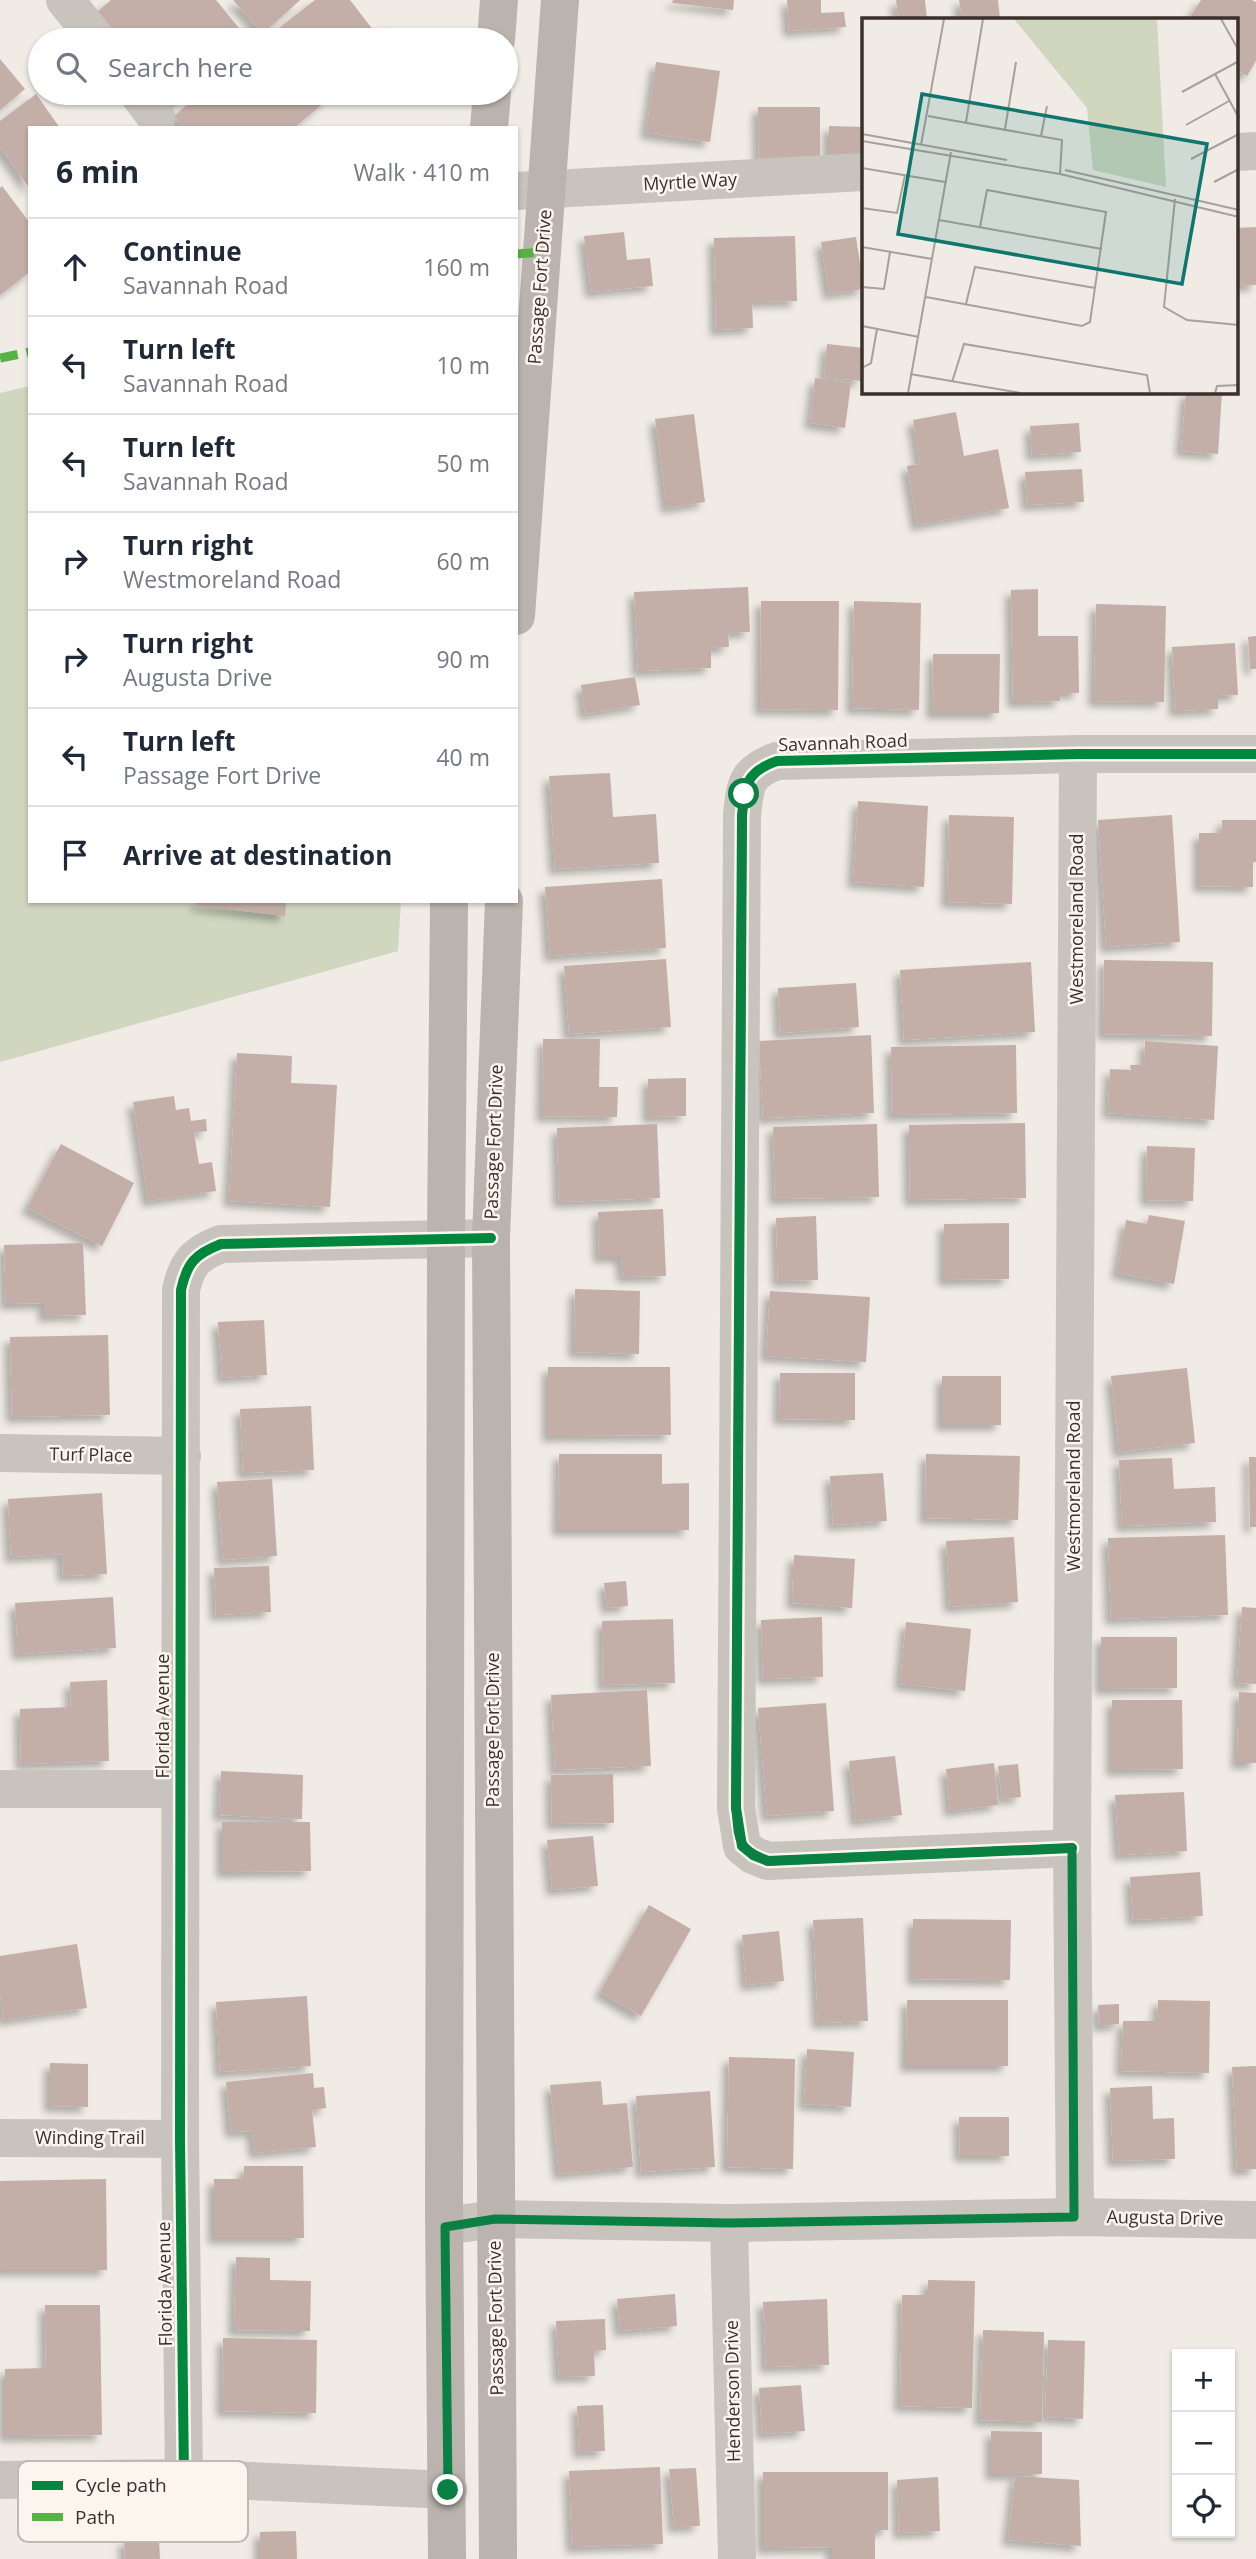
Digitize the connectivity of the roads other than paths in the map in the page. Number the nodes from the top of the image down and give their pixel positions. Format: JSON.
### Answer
{"nodes":[{"id":1,"x":65,"y":0,"type":"edge"},
{"id":2,"x":499,"y":0,"type":"edge"},
{"id":3,"x":560,"y":0,"type":"edge"},
{"id":4,"x":87,"y":28,"type":"edge"},
{"id":5,"x":497,"y":28,"type":"edge"},
{"id":6,"x":491,"y":105,"type":"edge"},
{"id":7,"x":489,"y":126,"type":"edge"},
{"id":8,"x":1256,"y":151,"type":"edge"},
{"id":9,"x":1238,"y":152,"type":"edge"},
{"id":10,"x":862,"y":173,"type":"edge"},
{"id":11,"x":531,"y":190,"type":"edge"},
{"id":12,"x":518,"y":559,"type":"edge"},
{"id":13,"x":1078,"y":754,"type":"junction"},
{"id":14,"x":1256,"y":754,"type":"edge"},
{"id":15,"x":449,"y":903,"type":"edge"},
{"id":16,"x":504,"y":903,"type":"edge"},
{"id":17,"x":446,"y":1238,"type":"junction"},
{"id":18,"x":491,"y":1238,"type":"junction"},
{"id":19,"x":0,"y":1453,"type":"edge"},
{"id":20,"x":182,"y":1456,"type":"junction"},
{"id":21,"x":0,"y":1789,"type":"edge"},
{"id":22,"x":180,"y":1789,"type":"junction"},
{"id":23,"x":1072,"y":1848,"type":"junction"},
{"id":24,"x":0,"y":2138,"type":"edge"},
{"id":25,"x":180,"y":2139,"type":"junction"},
{"id":26,"x":1074,"y":2217,"type":"junction"},
{"id":27,"x":495,"y":2219,"type":"junction"},
{"id":28,"x":1256,"y":2220,"type":"edge"},
{"id":29,"x":729,"y":2223,"type":"junction"},
{"id":30,"x":445,"y":2227,"type":"junction"},
{"id":31,"x":184,"y":2461,"type":"edge"},
{"id":32,"x":0,"y":2480,"type":"edge"},
{"id":33,"x":18,"y":2480,"type":"edge"},
{"id":34,"x":248,"y":2481,"type":"edge"},
{"id":35,"x":448,"y":2490,"type":"junction"},
{"id":36,"x":447,"y":2559,"type":"edge"},
{"id":37,"x":498,"y":2559,"type":"edge"},
{"id":38,"x":737,"y":2559,"type":"edge"}],
"edges":[{"from":1,"to":4,"type":"street"},
{"from":2,"to":5,"type":"main road"},
{"from":3,"to":11,"type":"main road","name":"Passage Fort Drive"},
{"from":6,"to":7,"type":"main road"},
{"from":8,"to":9,"type":"street"},
{"from":10,"to":11,"type":"street","name":"Myrtle Way"},
{"from":11,"to":12,"type":"main road","name":"Passage Fort Drive"},
{"from":13,"to":14,"type":"street","name":"Savannah Road"},
{"from":13,"to":23,"type":"street","name":"Westmoreland Road"},
{"from":13,"to":23,"type":"street","name":"Savannah Road"},
{"from":15,"to":17,"type":"main road"},
{"from":16,"to":18,"type":"main road","name":"Passage Fort Drive"},
{"from":17,"to":18,"type":"street","name":"Florida Avenue"},
{"from":17,"to":20,"type":"street","name":"Florida Avenue"},
{"from":17,"to":30,"type":"main road"},
{"from":18,"to":27,"type":"main road","name":"Passage Fort Drive"},
{"from":19,"to":20,"type":"street","name":"Turf Place"},
{"from":20,"to":22,"type":"street","name":"Florida Avenue"},
{"from":21,"to":22,"type":"street"},
{"from":22,"to":25,"type":"street","name":"Florida Avenue"},
{"from":23,"to":26,"type":"street","name":"Westmoreland Road"},
{"from":24,"to":25,"type":"street","name":"Winding Trail"},
{"from":25,"to":31,"type":"street","name":"Florida Avenue"},
{"from":26,"to":28,"type":"street","name":"Augusta Drive"},
{"from":26,"to":29,"type":"street","name":"Augusta Drive"},
{"from":27,"to":29,"type":"street","name":"Augusta Drive"},
{"from":27,"to":30,"type":"street","name":"Augusta Drive"},
{"from":27,"to":37,"type":"main road","name":"Passage Fort Drive"},
{"from":29,"to":38,"type":"street","name":"Henderson Drive"},
{"from":30,"to":35,"type":"main road"},
{"from":32,"to":33,"type":"street"},
{"from":34,"to":35,"type":"street"},
{"from":35,"to":36,"type":"main road"}]}
